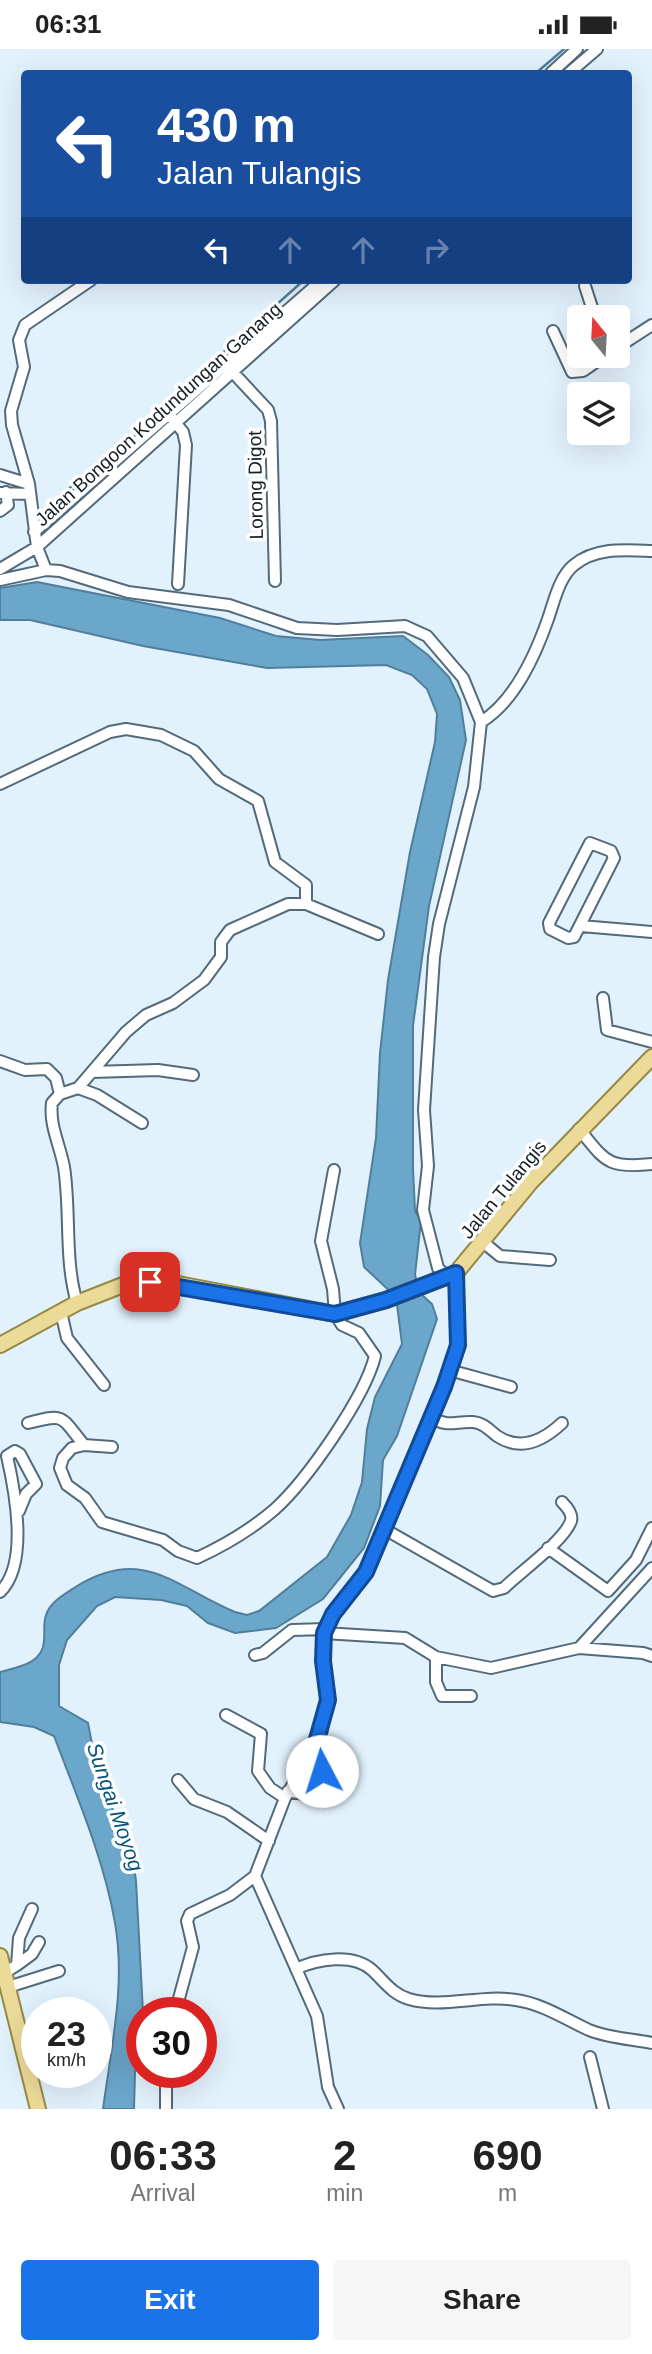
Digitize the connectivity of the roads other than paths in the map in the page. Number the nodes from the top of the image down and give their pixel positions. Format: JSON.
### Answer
{"nodes":[{"id":1,"x":577,"y":49,"type":"edge"},
{"id":2,"x":597,"y":49,"type":"edge"},
{"id":3,"x":554,"y":70,"type":"edge"},
{"id":4,"x":572,"y":70,"type":"edge"},
{"id":5,"x":85,"y":284,"type":"edge"},
{"id":6,"x":318,"y":284,"type":"edge"},
{"id":7,"x":330,"y":284,"type":"edge"},
{"id":8,"x":586,"y":286,"type":"dead end"},
{"id":9,"x":592,"y":305,"type":"edge"},
{"id":10,"x":652,"y":325,"type":"edge"},
{"id":11,"x":553,"y":331,"type":"dead end"},
{"id":12,"x":630,"y":339,"type":"edge"},
{"id":13,"x":254,"y":345,"type":"junction"},
{"id":14,"x":567,"y":361,"type":"edge"},
{"id":15,"x":228,"y":367,"type":"junction"},
{"id":16,"x":570,"y":368,"type":"edge"},
{"id":17,"x":587,"y":368,"type":"edge"},
{"id":18,"x":171,"y":418,"type":"junction"},
{"id":19,"x":0,"y":475,"type":"edge"},
{"id":20,"x":30,"y":489,"type":"junction"},
{"id":21,"x":3,"y":493,"type":"edge"},
{"id":22,"x":0,"y":511,"type":"edge"},
{"id":23,"x":34,"y":532,"type":"junction"},
{"id":24,"x":37,"y":547,"type":"junction"},
{"id":25,"x":652,"y":551,"type":"edge"},
{"id":26,"x":0,"y":569,"type":"edge"},
{"id":27,"x":46,"y":570,"type":"junction"},
{"id":28,"x":0,"y":580,"type":"edge"},
{"id":29,"x":275,"y":581,"type":"dead end"},
{"id":30,"x":178,"y":585,"type":"dead end"},
{"id":31,"x":481,"y":722,"type":"junction"},
{"id":32,"x":0,"y":784,"type":"edge"},
{"id":33,"x":306,"y":904,"type":"junction"},
{"id":34,"x":581,"y":926,"type":"junction"},
{"id":35,"x":652,"y":932,"type":"edge"},
{"id":36,"x":378,"y":934,"type":"dead end"},
{"id":37,"x":603,"y":997,"type":"dead end"},
{"id":38,"x":652,"y":1042,"type":"edge"},
{"id":39,"x":652,"y":1057,"type":"edge"},
{"id":40,"x":0,"y":1061,"type":"edge"},
{"id":41,"x":92,"y":1072,"type":"junction"},
{"id":42,"x":194,"y":1075,"type":"dead end"},
{"id":43,"x":78,"y":1088,"type":"junction"},
{"id":44,"x":60,"y":1094,"type":"junction"},
{"id":45,"x":142,"y":1123,"type":"dead end"},
{"id":46,"x":579,"y":1129,"type":"junction"},
{"id":47,"x":652,"y":1164,"type":"edge"},
{"id":48,"x":334,"y":1170,"type":"dead end"},
{"id":49,"x":483,"y":1242,"type":"junction"},
{"id":50,"x":550,"y":1260,"type":"dead end"},
{"id":51,"x":452,"y":1275,"type":"junction"},
{"id":52,"x":77,"y":1303,"type":"junction"},
{"id":53,"x":61,"y":1312,"type":"junction"},
{"id":54,"x":335,"y":1314,"type":"junction"},
{"id":55,"x":0,"y":1345,"type":"edge"},
{"id":56,"x":449,"y":1370,"type":"junction"},
{"id":57,"x":104,"y":1385,"type":"dead end"},
{"id":58,"x":511,"y":1387,"type":"dead end"},
{"id":59,"x":431,"y":1417,"type":"junction"},
{"id":60,"x":28,"y":1423,"type":"dead end"},
{"id":61,"x":562,"y":1423,"type":"dead end"},
{"id":62,"x":84,"y":1445,"type":"junction"},
{"id":63,"x":112,"y":1447,"type":"dead end"},
{"id":64,"x":21,"y":1493,"type":"dead end"},
{"id":65,"x":562,"y":1502,"type":"dead end"},
{"id":66,"x":652,"y":1528,"type":"edge"},
{"id":67,"x":386,"y":1531,"type":"junction"},
{"id":68,"x":548,"y":1548,"type":"junction"},
{"id":69,"x":652,"y":1567,"type":"edge"},
{"id":70,"x":0,"y":1592,"type":"edge"},
{"id":71,"x":325,"y":1631,"type":"junction"},
{"id":72,"x":579,"y":1648,"type":"junction"},
{"id":73,"x":255,"y":1655,"type":"dead end"},
{"id":74,"x":652,"y":1656,"type":"edge"},
{"id":75,"x":436,"y":1657,"type":"junction"},
{"id":76,"x":471,"y":1696,"type":"dead end"},
{"id":77,"x":226,"y":1715,"type":"dead end"},
{"id":78,"x":314,"y":1750,"type":"junction"},
{"id":79,"x":178,"y":1780,"type":"dead end"},
{"id":80,"x":287,"y":1795,"type":"junction"},
{"id":81,"x":269,"y":1841,"type":"junction"},
{"id":82,"x":255,"y":1876,"type":"junction"},
{"id":83,"x":32,"y":1909,"type":"dead end"},
{"id":84,"x":39,"y":1942,"type":"dead end"},
{"id":85,"x":5,"y":1968,"type":"edge"},
{"id":86,"x":296,"y":1969,"type":"junction"},
{"id":87,"x":59,"y":1971,"type":"dead end"},
{"id":88,"x":179,"y":1997,"type":"edge"},
{"id":89,"x":21,"y":2027,"type":"edge"},
{"id":90,"x":652,"y":2043,"type":"edge"},
{"id":91,"x":590,"y":2057,"type":"dead end"},
{"id":92,"x":34,"y":2088,"type":"edge"},
{"id":93,"x":166,"y":2088,"type":"edge"},
{"id":94,"x":36,"y":2108,"type":"edge"},
{"id":95,"x":166,"y":2109,"type":"edge"},
{"id":96,"x":338,"y":2109,"type":"edge"},
{"id":97,"x":603,"y":2109,"type":"edge"}],
"edges":[{"from":1,"to":3,"type":"street"},
{"from":2,"to":4,"type":"street"},
{"from":5,"to":20,"type":"street"},
{"from":6,"to":13,"type":"street"},
{"from":7,"to":13,"type":"street","name":"Jalan Bongoon Kodundungan Ganang"},
{"from":8,"to":9,"type":"street"},
{"from":10,"to":12,"type":"street"},
{"from":11,"to":14,"type":"street"},
{"from":13,"to":15,"type":"street","name":"Jalan Bongoon Kodundungan Ganang"},
{"from":15,"to":18,"type":"street","name":"Jalan Bongoon Kodundungan Ganang"},
{"from":15,"to":29,"type":"street","name":"Lorong Digot"},
{"from":16,"to":17,"type":"street"},
{"from":18,"to":23,"type":"street"},
{"from":18,"to":24,"type":"street","name":"Jalan Bongoon Kodundungan Ganang"},
{"from":18,"to":30,"type":"street"},
{"from":19,"to":20,"type":"street"},
{"from":20,"to":21,"type":"street"},
{"from":20,"to":23,"type":"street"},
{"from":21,"to":22,"type":"street"},
{"from":23,"to":24,"type":"street"},
{"from":24,"to":26,"type":"street","name":"Jalan Bongoon Kodundungan Ganang"},
{"from":24,"to":27,"type":"street"},
{"from":25,"to":31,"type":"street"},
{"from":27,"to":28,"type":"street"},
{"from":27,"to":31,"type":"street"},
{"from":31,"to":51,"type":"street"},
{"from":32,"to":33,"type":"street"},
{"from":33,"to":36,"type":"street"},
{"from":33,"to":41,"type":"street"},
{"from":34,"to":34,"type":"street"},
{"from":34,"to":35,"type":"street"},
{"from":37,"to":38,"type":"street"},
{"from":39,"to":46,"type":"main road","name":"Jalan Tulangis"},
{"from":40,"to":44,"type":"street"},
{"from":41,"to":42,"type":"street"},
{"from":41,"to":43,"type":"street"},
{"from":43,"to":44,"type":"street"},
{"from":43,"to":45,"type":"street"},
{"from":44,"to":52,"type":"street"},
{"from":46,"to":47,"type":"street"},
{"from":46,"to":49,"type":"main road","name":"Jalan Tulangis"},
{"from":48,"to":54,"type":"street"},
{"from":49,"to":50,"type":"street"},
{"from":49,"to":51,"type":"main road","name":"Jalan Tulangis"},
{"from":51,"to":54,"type":"main road","name":"Jalan Tulangis"},
{"from":51,"to":56,"type":"street"},
{"from":52,"to":53,"type":"main road","name":"Jalan Tulangis"},
{"from":52,"to":54,"type":"main road","name":"Jalan Tulangis"},
{"from":53,"to":55,"type":"main road","name":"Jalan Tulangis"},
{"from":53,"to":57,"type":"street"},
{"from":54,"to":62,"type":"street"},
{"from":56,"to":58,"type":"street"},
{"from":56,"to":59,"type":"street"},
{"from":59,"to":61,"type":"street"},
{"from":59,"to":67,"type":"street"},
{"from":60,"to":62,"type":"street"},
{"from":62,"to":63,"type":"street"},
{"from":64,"to":70,"type":"street"},
{"from":65,"to":68,"type":"street"},
{"from":66,"to":68,"type":"street"},
{"from":67,"to":68,"type":"street"},
{"from":67,"to":71,"type":"street"},
{"from":69,"to":72,"type":"street"},
{"from":71,"to":73,"type":"street"},
{"from":71,"to":75,"type":"street"},
{"from":71,"to":78,"type":"street"},
{"from":72,"to":74,"type":"street"},
{"from":72,"to":75,"type":"street"},
{"from":75,"to":76,"type":"street"},
{"from":77,"to":80,"type":"street"},
{"from":78,"to":80,"type":"street"},
{"from":78,"to":80,"type":"street"},
{"from":79,"to":81,"type":"street"},
{"from":80,"to":81,"type":"street"},
{"from":81,"to":82,"type":"street"},
{"from":82,"to":86,"type":"street"},
{"from":82,"to":88,"type":"street"},
{"from":83,"to":85,"type":"street"},
{"from":84,"to":85,"type":"street"},
{"from":85,"to":87,"type":"street"},
{"from":85,"to":89,"type":"main road"},
{"from":86,"to":90,"type":"street"},
{"from":86,"to":96,"type":"street"},
{"from":91,"to":97,"type":"street"},
{"from":92,"to":94,"type":"main road"},
{"from":93,"to":95,"type":"street"}]}
